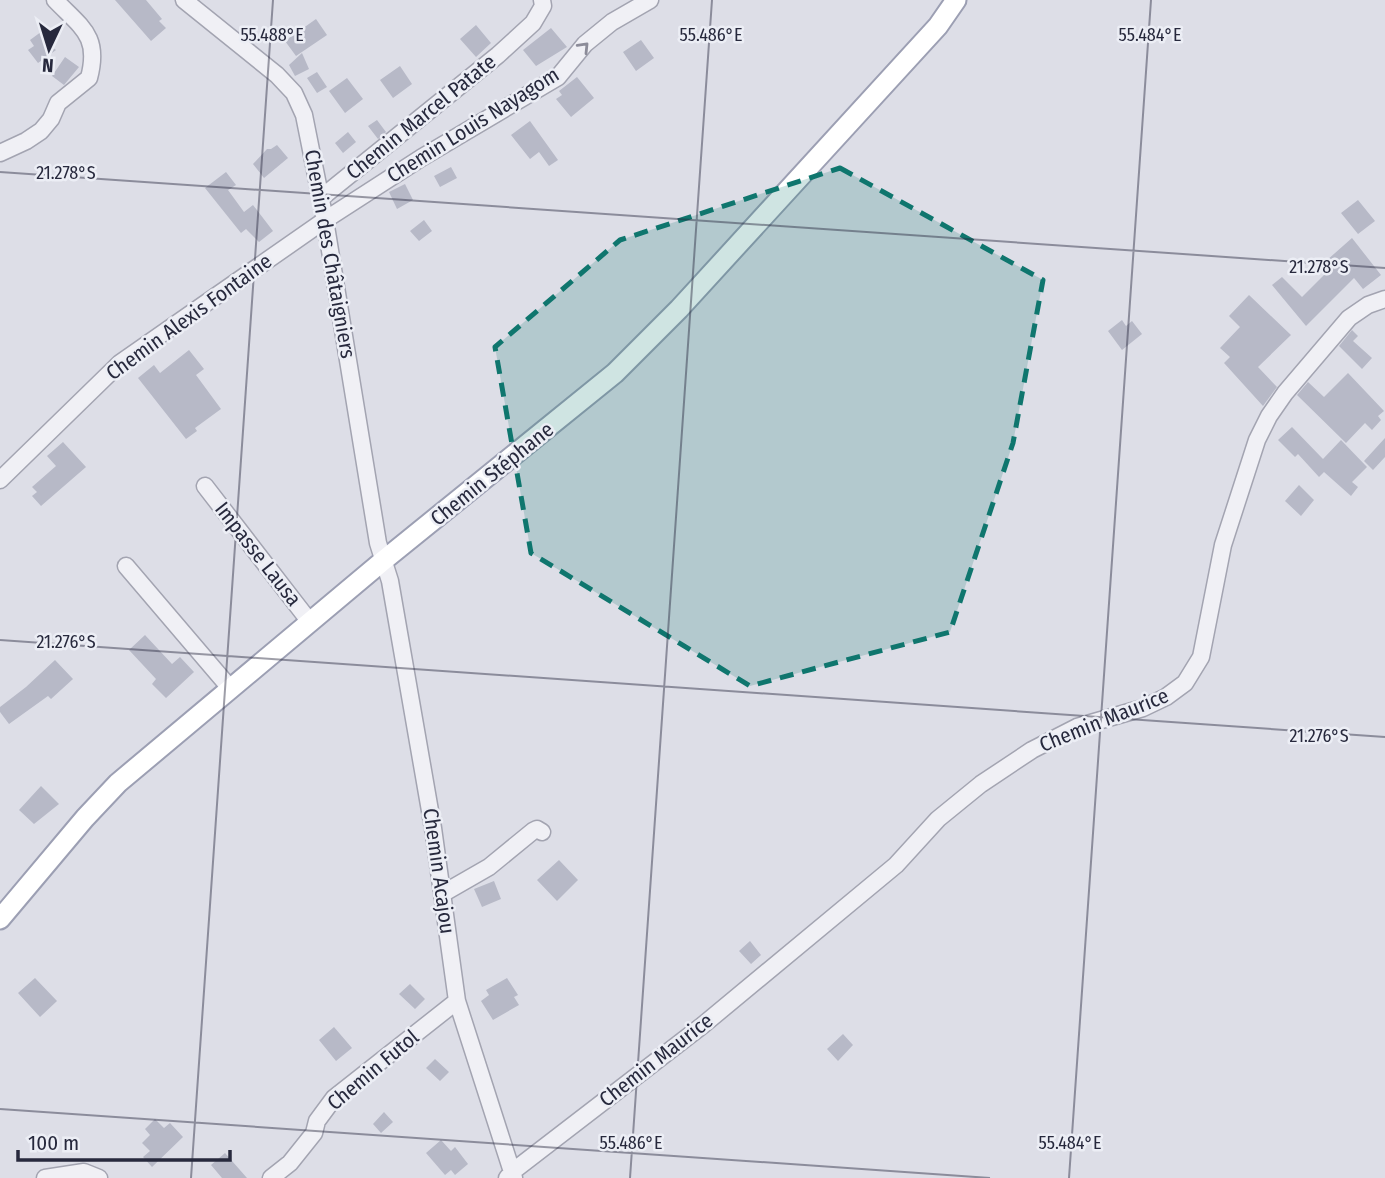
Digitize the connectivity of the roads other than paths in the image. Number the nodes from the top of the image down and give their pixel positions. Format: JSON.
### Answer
{"nodes":[{"id":1,"x":55,"y":0,"type":"edge"},
{"id":2,"x":184,"y":0,"type":"edge"},
{"id":3,"x":542,"y":0,"type":"edge"},
{"id":4,"x":650,"y":0,"type":"edge"},
{"id":5,"x":956,"y":0,"type":"edge"},
{"id":6,"x":0,"y":153,"type":"edge"},
{"id":7,"x":321,"y":198,"type":"junction"},
{"id":8,"x":325,"y":220,"type":"junction"},
{"id":9,"x":1385,"y":299,"type":"edge"},
{"id":10,"x":0,"y":480,"type":"edge"},
{"id":11,"x":205,"y":486,"type":"dead end"},
{"id":12,"x":384,"y":559,"type":"junction"},
{"id":13,"x":126,"y":566,"type":"dead end"},
{"id":14,"x":310,"y":622,"type":"junction"},
{"id":15,"x":230,"y":688,"type":"junction"},
{"id":16,"x":542,"y":832,"type":"dead end"},
{"id":17,"x":442,"y":894,"type":"junction"},
{"id":18,"x":0,"y":919,"type":"edge"},
{"id":19,"x":457,"y":1001,"type":"junction"},
{"id":20,"x":511,"y":1176,"type":"edge"},
{"id":21,"x":45,"y":1178,"type":"edge"},
{"id":22,"x":99,"y":1178,"type":"edge"},
{"id":23,"x":271,"y":1178,"type":"edge"}],
"edges":[{"from":1,"to":6,"type":"street"},
{"from":2,"to":7,"type":"street","name":"Chemin des Châtaigniers"},
{"from":3,"to":7,"type":"street","name":"Chemin Marcel Patate"},
{"from":8,"to":4,"type":"street","name":"Chemin Louis Nayagom","one_way":true},
{"from":5,"to":12,"type":"main road","name":"Chemin Stéphane"},
{"from":7,"to":8,"type":"street","name":"Chemin des Châtaigniers"},
{"from":8,"to":10,"type":"street","name":"Chemin Alexis Fontaine"},
{"from":8,"to":12,"type":"street","name":"Chemin des Châtaigniers"},
{"from":9,"to":20,"type":"street","name":"Chemin Maurice"},
{"from":11,"to":14,"type":"street","name":"Impasse Lausa"},
{"from":12,"to":14,"type":"main road","name":"Chemin Stéphane"},
{"from":12,"to":17,"type":"street","name":"Chemin Acajou"},
{"from":13,"to":15,"type":"street"},
{"from":14,"to":15,"type":"main road","name":"Chemin Stéphane"},
{"from":15,"to":18,"type":"main road","name":"Chemin Stéphane"},
{"from":16,"to":17,"type":"street"},
{"from":17,"to":19,"type":"street","name":"Chemin Acajou"},
{"from":19,"to":20,"type":"street","name":"Chemin Acajou"},
{"from":19,"to":23,"type":"street","name":"Chemin Futol"},
{"from":21,"to":22,"type":"street"}]}
